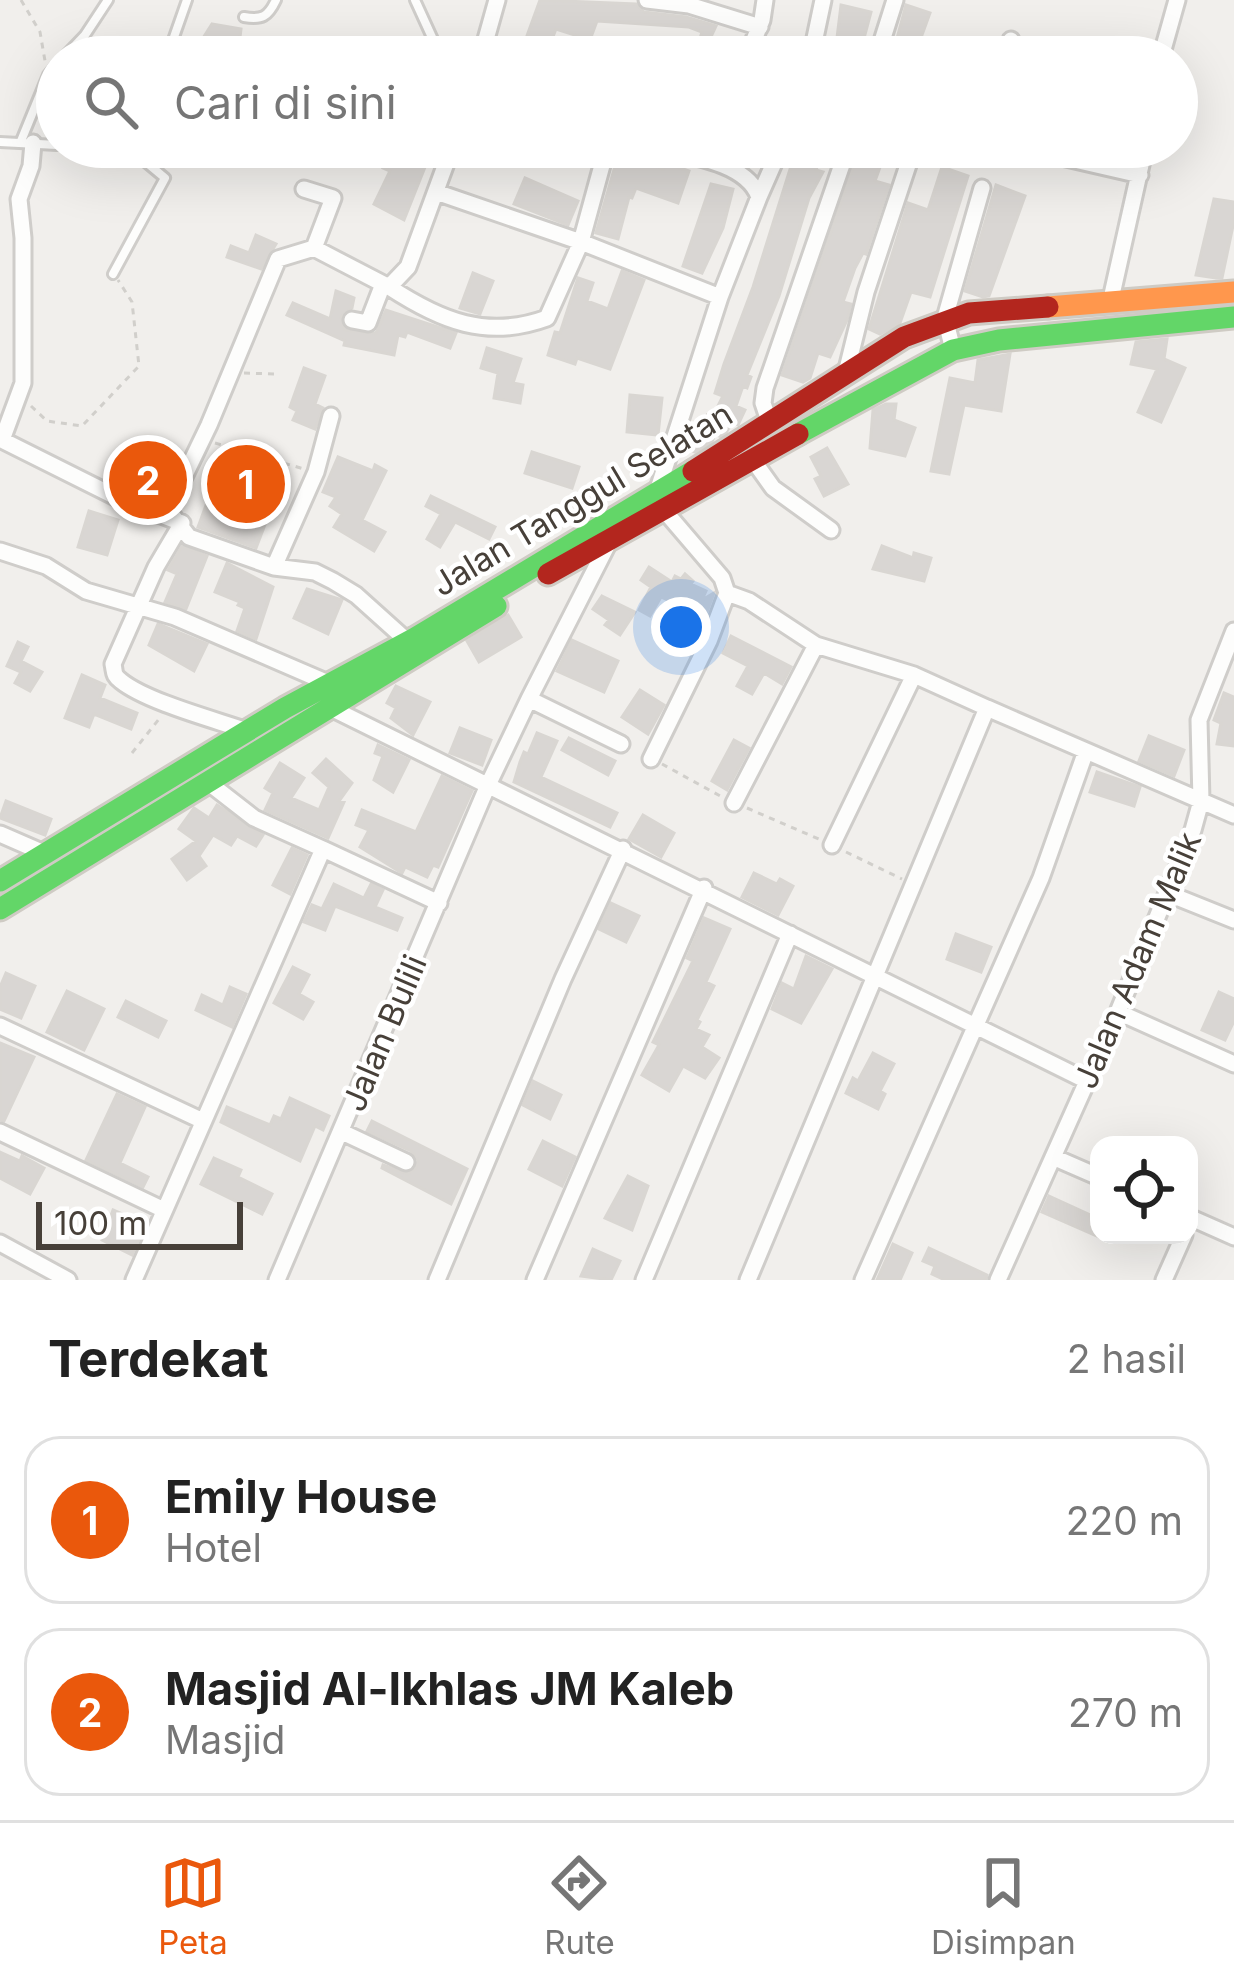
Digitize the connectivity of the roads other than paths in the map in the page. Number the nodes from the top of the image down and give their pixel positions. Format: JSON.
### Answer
{"nodes":[{"id":1,"x":108,"y":0,"type":"edge"},
{"id":2,"x":187,"y":0,"type":"edge"},
{"id":3,"x":276,"y":0,"type":"edge"},
{"id":4,"x":415,"y":0,"type":"edge"},
{"id":5,"x":496,"y":0,"type":"edge"},
{"id":6,"x":647,"y":0,"type":"edge"},
{"id":7,"x":765,"y":0,"type":"edge"},
{"id":8,"x":823,"y":0,"type":"edge"},
{"id":9,"x":895,"y":0,"type":"edge"},
{"id":10,"x":1177,"y":0,"type":"edge"},
{"id":11,"x":244,"y":17,"type":"dead end"},
{"id":12,"x":760,"y":27,"type":"junction"},
{"id":13,"x":84,"y":36,"type":"edge"},
{"id":14,"x":174,"y":36,"type":"edge"},
{"id":15,"x":431,"y":36,"type":"edge"},
{"id":16,"x":487,"y":36,"type":"edge"},
{"id":17,"x":756,"y":36,"type":"edge"},
{"id":18,"x":815,"y":36,"type":"edge"},
{"id":19,"x":884,"y":36,"type":"edge"},
{"id":20,"x":1167,"y":36,"type":"edge"},
{"id":21,"x":36,"y":113,"type":"edge"},
{"id":22,"x":0,"y":142,"type":"edge"},
{"id":23,"x":27,"y":142,"type":"junction"},
{"id":24,"x":36,"y":143,"type":"edge"},
{"id":25,"x":153,"y":168,"type":"edge"},
{"id":26,"x":445,"y":168,"type":"edge"},
{"id":27,"x":602,"y":168,"type":"edge"},
{"id":28,"x":731,"y":168,"type":"edge"},
{"id":29,"x":772,"y":168,"type":"edge"},
{"id":30,"x":841,"y":168,"type":"edge"},
{"id":31,"x":907,"y":168,"type":"edge"},
{"id":32,"x":1110,"y":168,"type":"edge"},
{"id":33,"x":1141,"y":168,"type":"edge"},
{"id":34,"x":1140,"y":175,"type":"junction"},
{"id":35,"x":982,"y":188,"type":"dead end"},
{"id":36,"x":304,"y":189,"type":"dead end"},
{"id":37,"x":436,"y":192,"type":"junction"},
{"id":38,"x":759,"y":197,"type":"junction"},
{"id":39,"x":581,"y":242,"type":"junction"},
{"id":40,"x":314,"y":248,"type":"junction"},
{"id":41,"x":113,"y":274,"type":"road end"},
{"id":42,"x":386,"y":286,"type":"junction"},
{"id":43,"x":1234,"y":292,"type":"edge"},
{"id":44,"x":720,"y":297,"type":"junction"},
{"id":45,"x":1111,"y":299,"type":"junction"},
{"id":46,"x":1234,"y":317,"type":"edge"},
{"id":47,"x":945,"y":318,"type":"junction"},
{"id":48,"x":352,"y":320,"type":"dead end"},
{"id":49,"x":953,"y":350,"type":"junction"},
{"id":50,"x":846,"y":373,"type":"junction"},
{"id":51,"x":802,"y":403,"type":"junction"},
{"id":52,"x":331,"y":416,"type":"dead end"},
{"id":53,"x":770,"y":424,"type":"junction"},
{"id":54,"x":816,"y":427,"type":"junction"},
{"id":55,"x":1,"y":440,"type":"edge"},
{"id":56,"x":753,"y":460,"type":"junction"},
{"id":57,"x":672,"y":487,"type":"junction"},
{"id":58,"x":182,"y":524,"type":"junction"},
{"id":59,"x":831,"y":530,"type":"dead end"},
{"id":60,"x":613,"y":536,"type":"junction"},
{"id":61,"x":0,"y":551,"type":"edge"},
{"id":62,"x":274,"y":567,"type":"junction"},
{"id":63,"x":727,"y":593,"type":"junction"},
{"id":64,"x":141,"y":606,"type":"junction"},
{"id":65,"x":1234,"y":631,"type":"edge"},
{"id":66,"x":816,"y":645,"type":"junction"},
{"id":67,"x":415,"y":648,"type":"junction"},
{"id":68,"x":914,"y":675,"type":"junction"},
{"id":69,"x":328,"y":683,"type":"junction"},
{"id":70,"x":530,"y":699,"type":"junction"},
{"id":71,"x":332,"y":707,"type":"junction"},
{"id":72,"x":987,"y":708,"type":"junction"},
{"id":73,"x":250,"y":733,"type":"junction"},
{"id":74,"x":621,"y":744,"type":"dead end"},
{"id":75,"x":1086,"y":751,"type":"junction"},
{"id":76,"x":651,"y":759,"type":"road end"},
{"id":77,"x":209,"y":783,"type":"junction"},
{"id":78,"x":488,"y":784,"type":"junction"},
{"id":79,"x":1201,"y":801,"type":"junction"},
{"id":80,"x":734,"y":802,"type":"road end"},
{"id":81,"x":1234,"y":815,"type":"edge"},
{"id":82,"x":0,"y":834,"type":"edge"},
{"id":83,"x":832,"y":845,"type":"road end"},
{"id":84,"x":323,"y":849,"type":"junction"},
{"id":85,"x":623,"y":849,"type":"junction"},
{"id":86,"x":46,"y":854,"type":"junction"},
{"id":87,"x":0,"y":881,"type":"edge"},
{"id":88,"x":704,"y":888,"type":"junction"},
{"id":89,"x":1169,"y":894,"type":"junction"},
{"id":90,"x":439,"y":903,"type":"junction"},
{"id":91,"x":0,"y":909,"type":"edge"},
{"id":92,"x":1234,"y":920,"type":"edge"},
{"id":93,"x":790,"y":934,"type":"junction"},
{"id":94,"x":877,"y":977,"type":"junction"},
{"id":95,"x":1118,"y":1012,"type":"junction"},
{"id":96,"x":0,"y":1026,"type":"edge"},
{"id":97,"x":976,"y":1026,"type":"junction"},
{"id":98,"x":1234,"y":1064,"type":"edge"},
{"id":99,"x":1087,"y":1081,"type":"junction"},
{"id":100,"x":203,"y":1120,"type":"junction"},
{"id":101,"x":0,"y":1132,"type":"edge"},
{"id":102,"x":342,"y":1132,"type":"junction"},
{"id":103,"x":1053,"y":1157,"type":"junction"},
{"id":104,"x":406,"y":1162,"type":"dead end"},
{"id":105,"x":1090,"y":1174,"type":"edge"},
{"id":106,"x":164,"y":1210,"type":"junction"},
{"id":107,"x":1198,"y":1223,"type":"edge"},
{"id":108,"x":1234,"y":1237,"type":"edge"},
{"id":109,"x":0,"y":1244,"type":"edge"},
{"id":110,"x":1180,"y":1244,"type":"edge"},
{"id":111,"x":68,"y":1280,"type":"edge"},
{"id":112,"x":134,"y":1280,"type":"edge"},
{"id":113,"x":277,"y":1280,"type":"edge"},
{"id":114,"x":437,"y":1280,"type":"edge"},
{"id":115,"x":535,"y":1280,"type":"edge"},
{"id":116,"x":644,"y":1280,"type":"edge"},
{"id":117,"x":748,"y":1280,"type":"edge"},
{"id":118,"x":862,"y":1280,"type":"edge"},
{"id":119,"x":998,"y":1280,"type":"edge"},
{"id":120,"x":1163,"y":1280,"type":"edge"}],
"edges":[{"from":1,"to":13,"type":"lane"},
{"from":2,"to":14,"type":"lane"},
{"from":3,"to":11,"type":"lane"},
{"from":4,"to":15,"type":"lane"},
{"from":5,"to":16,"type":"street"},
{"from":6,"to":12,"type":"street"},
{"from":7,"to":12,"type":"street"},
{"from":8,"to":18,"type":"street"},
{"from":9,"to":19,"type":"street"},
{"from":10,"to":20,"type":"street"},
{"from":12,"to":17,"type":"street"},
{"from":21,"to":23,"type":"lane"},
{"from":22,"to":23,"type":"lane"},
{"from":23,"to":24,"type":"lane"},
{"from":23,"to":55,"type":"street"},
{"from":25,"to":41,"type":"lane"},
{"from":26,"to":37,"type":"street"},
{"from":27,"to":39,"type":"street"},
{"from":28,"to":38,"type":"street"},
{"from":29,"to":38,"type":"street"},
{"from":30,"to":53,"type":"street"},
{"from":31,"to":50,"type":"street"},
{"from":32,"to":34,"type":"street"},
{"from":33,"to":34,"type":"street"},
{"from":34,"to":45,"type":"street"},
{"from":35,"to":47,"type":"street"},
{"from":36,"to":40,"type":"street"},
{"from":37,"to":39,"type":"street"},
{"from":37,"to":42,"type":"street"},
{"from":38,"to":44,"type":"street"},
{"from":39,"to":42,"type":"street"},
{"from":39,"to":44,"type":"street"},
{"from":40,"to":42,"type":"street"},
{"from":40,"to":58,"type":"street"},
{"from":42,"to":48,"type":"street"},
{"from":43,"to":45,"type":"street","name":"Jalan Tanggul Selatan"},
{"from":44,"to":57,"type":"street"},
{"from":45,"to":47,"type":"street","name":"Jalan Tanggul Selatan"},
{"from":46,"to":49,"type":"street","name":"Jalan Tanggul Selatan"},
{"from":47,"to":49,"type":"street"},
{"from":47,"to":50,"type":"street","name":"Jalan Tanggul Selatan"},
{"from":49,"to":54,"type":"street","name":"Jalan Tanggul Selatan"},
{"from":50,"to":51,"type":"street","name":"Jalan Tanggul Selatan"},
{"from":51,"to":53,"type":"street","name":"Jalan Tanggul Selatan"},
{"from":51,"to":54,"type":"street"},
{"from":52,"to":62,"type":"street"},
{"from":53,"to":57,"type":"street","name":"Jalan Tanggul Selatan"},
{"from":54,"to":56,"type":"street","name":"Jalan Tanggul Selatan"},
{"from":55,"to":58,"type":"street"},
{"from":56,"to":57,"type":"street","name":"Jalan Tanggul Selatan"},
{"from":56,"to":59,"type":"street"},
{"from":57,"to":60,"type":"street","name":"Jalan Tanggul Selatan"},
{"from":57,"to":63,"type":"street"},
{"from":57,"to":67,"type":"street","name":"Jalan Tanggul Selatan"},
{"from":58,"to":62,"type":"street"},
{"from":58,"to":64,"type":"street"},
{"from":60,"to":67,"type":"street","name":"Jalan Tanggul Selatan"},
{"from":60,"to":70,"type":"street","name":"Jalan Bulili"},
{"from":61,"to":64,"type":"street"},
{"from":62,"to":67,"type":"street"},
{"from":63,"to":66,"type":"street"},
{"from":63,"to":76,"type":"street"},
{"from":64,"to":69,"type":"street"},
{"from":64,"to":73,"type":"street"},
{"from":65,"to":79,"type":"street","name":"Jalan Adam Malik"},
{"from":66,"to":68,"type":"street"},
{"from":66,"to":80,"type":"street"},
{"from":67,"to":69,"type":"street","name":"Jalan Tanggul Selatan"},
{"from":67,"to":71,"type":"street","name":"Jalan Tanggul Selatan"},
{"from":68,"to":72,"type":"street"},
{"from":68,"to":83,"type":"street"},
{"from":69,"to":73,"type":"street","name":"Jalan Tanggul Selatan"},
{"from":70,"to":74,"type":"street"},
{"from":70,"to":78,"type":"street","name":"Jalan Bulili"},
{"from":71,"to":77,"type":"street","name":"Jalan Tanggul Selatan"},
{"from":71,"to":78,"type":"street"},
{"from":72,"to":75,"type":"street"},
{"from":72,"to":94,"type":"street"},
{"from":73,"to":86,"type":"street","name":"Jalan Tanggul Selatan"},
{"from":75,"to":79,"type":"street"},
{"from":75,"to":97,"type":"street"},
{"from":77,"to":84,"type":"street"},
{"from":77,"to":91,"type":"street","name":"Jalan Tanggul Selatan"},
{"from":78,"to":85,"type":"street"},
{"from":78,"to":90,"type":"street","name":"Jalan Bulili"},
{"from":79,"to":81,"type":"street"},
{"from":79,"to":89,"type":"street","name":"Jalan Adam Malik"},
{"from":82,"to":86,"type":"street"},
{"from":84,"to":90,"type":"street"},
{"from":84,"to":100,"type":"street"},
{"from":85,"to":88,"type":"street"},
{"from":85,"to":114,"type":"street"},
{"from":86,"to":87,"type":"street","name":"Jalan Tanggul Selatan"},
{"from":88,"to":93,"type":"street"},
{"from":88,"to":115,"type":"street"},
{"from":89,"to":92,"type":"street"},
{"from":89,"to":95,"type":"street","name":"Jalan Adam Malik"},
{"from":90,"to":102,"type":"street","name":"Jalan Bulili"},
{"from":93,"to":94,"type":"street"},
{"from":93,"to":116,"type":"street"},
{"from":94,"to":97,"type":"street"},
{"from":94,"to":117,"type":"street"},
{"from":95,"to":98,"type":"street"},
{"from":95,"to":99,"type":"street","name":"Jalan Adam Malik"},
{"from":96,"to":100,"type":"street"},
{"from":97,"to":99,"type":"street"},
{"from":97,"to":118,"type":"street"},
{"from":99,"to":103,"type":"street","name":"Jalan Adam Malik"},
{"from":100,"to":106,"type":"street"},
{"from":101,"to":106,"type":"street"},
{"from":102,"to":104,"type":"street"},
{"from":102,"to":113,"type":"street","name":"Jalan Bulili"},
{"from":103,"to":105,"type":"street"},
{"from":103,"to":119,"type":"street","name":"Jalan Adam Malik"},
{"from":106,"to":112,"type":"street"},
{"from":107,"to":108,"type":"street"},
{"from":109,"to":111,"type":"street"},
{"from":110,"to":120,"type":"street"}]}
